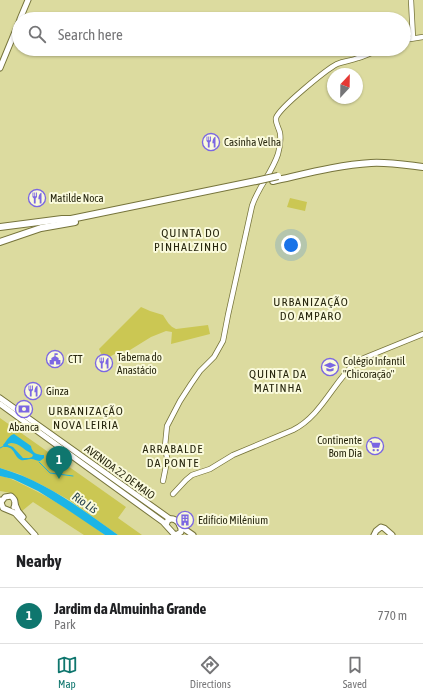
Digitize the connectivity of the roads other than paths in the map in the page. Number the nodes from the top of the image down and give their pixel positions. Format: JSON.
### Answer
{"nodes":[{"id":1,"x":28,"y":0,"type":"edge"},
{"id":2,"x":410,"y":0,"type":"edge"},
{"id":3,"x":23,"y":12,"type":"edge"},
{"id":4,"x":411,"y":12,"type":"edge"},
{"id":5,"x":411,"y":13,"type":"edge"},
{"id":6,"x":423,"y":37,"type":"edge"},
{"id":7,"x":413,"y":38,"type":"joint"},
{"id":8,"x":12,"y":39,"type":"edge"},
{"id":9,"x":364,"y":56,"type":"edge"},
{"id":10,"x":0,"y":68,"type":"edge"},
{"id":11,"x":423,"y":165,"type":"edge"},
{"id":12,"x":255,"y":183,"type":"junction"},
{"id":13,"x":71,"y":219,"type":"junction"},
{"id":14,"x":60,"y":225,"type":"junction"},
{"id":15,"x":0,"y":228,"type":"edge"},
{"id":16,"x":0,"y":241,"type":"edge"},
{"id":17,"x":0,"y":246,"type":"edge"},
{"id":18,"x":423,"y":334,"type":"edge"},
{"id":19,"x":0,"y":398,"type":"edge"},
{"id":20,"x":0,"y":404,"type":"edge"},
{"id":21,"x":163,"y":481,"type":"dead end"},
{"id":22,"x":0,"y":493,"type":"edge"},
{"id":23,"x":173,"y":494,"type":"dead end"},
{"id":24,"x":6,"y":496,"type":"junction"},
{"id":25,"x":1,"y":501,"type":"edge"},
{"id":26,"x":15,"y":504,"type":"junction"},
{"id":27,"x":9,"y":510,"type":"junction"},
{"id":28,"x":170,"y":519,"type":"junction"},
{"id":29,"x":166,"y":525,"type":"junction"},
{"id":30,"x":180,"y":526,"type":"junction"},
{"id":31,"x":170,"y":533,"type":"edge"},
{"id":32,"x":35,"y":535,"type":"edge"},
{"id":33,"x":40,"y":535,"type":"edge"},
{"id":34,"x":178,"y":535,"type":"edge"},
{"id":35,"x":193,"y":535,"type":"edge"},
{"id":36,"x":374,"y":535,"type":"edge"},
{"id":37,"x":392,"y":535,"type":"edge"}],
"edges":[{"from":1,"to":3,"type":"main road"},
{"from":2,"to":4,"type":"main road"},
{"from":5,"to":7,"type":"main road"},
{"from":6,"to":7,"type":"main road"},
{"from":8,"to":10,"type":"main road"},
{"from":9,"to":21,"type":"main road"},
{"from":11,"to":12,"type":"highway"},
{"from":12,"to":13,"type":"highway"},
{"from":12,"to":14,"type":"highway"},
{"from":13,"to":15,"type":"highway"},
{"from":13,"to":16,"type":"highway"},
{"from":14,"to":16,"type":"highway"},
{"from":14,"to":17,"type":"highway"},
{"from":18,"to":23,"type":"main road"},
{"from":19,"to":28,"type":"main road","name":"AVENIDA 22 DE MAIO"},
{"from":20,"to":29,"type":"main road","name":"AVENIDA 22 DE MAIO"},
{"from":22,"to":24,"type":"main road"},
{"from":24,"to":25,"type":"main road"},
{"from":24,"to":26,"type":"main road"},
{"from":25,"to":27,"type":"main road"},
{"from":26,"to":27,"type":"main road"},
{"from":26,"to":33,"type":"main road"},
{"from":27,"to":32,"type":"main road"},
{"from":28,"to":29,"type":"main road"},
{"from":28,"to":30,"type":"main road"},
{"from":29,"to":31,"type":"main road"},
{"from":30,"to":34,"type":"main road"},
{"from":30,"to":35,"type":"main road"},
{"from":31,"to":34,"type":"main road"},
{"from":36,"to":37,"type":"main road"}]}
